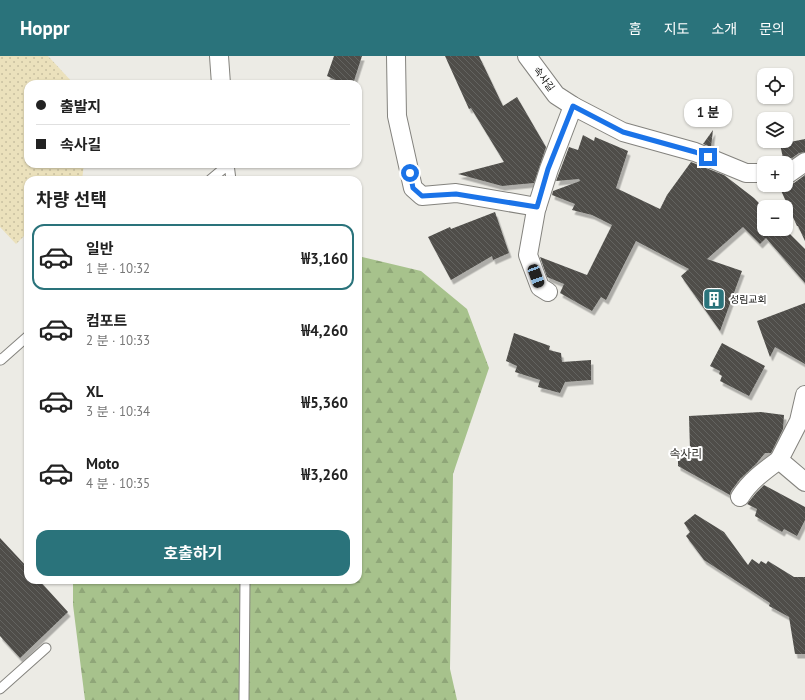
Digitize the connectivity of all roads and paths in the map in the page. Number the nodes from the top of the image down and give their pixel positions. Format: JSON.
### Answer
{"nodes":[{"id":1,"x":219,"y":56,"type":"edge"},
{"id":2,"x":396,"y":56,"type":"edge"},
{"id":3,"x":527,"y":56,"type":"edge"},
{"id":4,"x":221,"y":80,"type":"edge"},
{"id":5,"x":573,"y":106,"type":"junction"},
{"id":6,"x":805,"y":162,"type":"edge"},
{"id":7,"x":224,"y":168,"type":"edge"},
{"id":8,"x":793,"y":170,"type":"edge"},
{"id":9,"x":757,"y":173,"type":"edge"},
{"id":10,"x":214,"y":176,"type":"edge"},
{"id":11,"x":537,"y":207,"type":"junction"},
{"id":12,"x":548,"y":292,"type":"dead end"},
{"id":13,"x":24,"y":339,"type":"edge"},
{"id":14,"x":0,"y":360,"type":"edge"},
{"id":15,"x":805,"y":395,"type":"edge"},
{"id":16,"x":780,"y":460,"type":"junction"},
{"id":17,"x":805,"y":482,"type":"edge"},
{"id":18,"x":740,"y":497,"type":"dead end"},
{"id":19,"x":245,"y":584,"type":"edge"},
{"id":20,"x":46,"y":648,"type":"dead end"},
{"id":21,"x":0,"y":689,"type":"edge"},
{"id":22,"x":244,"y":700,"type":"edge"}],
"edges":[{"from":1,"to":4,"type":"street"},
{"from":2,"to":11,"type":"street"},
{"from":3,"to":5,"type":"street","name":"속사길"},
{"from":5,"to":9,"type":"street","name":"속사길"},
{"from":5,"to":11,"type":"street"},
{"from":6,"to":8,"type":"street"},
{"from":7,"to":10,"type":"lane"},
{"from":11,"to":12,"type":"street"},
{"from":13,"to":14,"type":"lane"},
{"from":15,"to":16,"type":"street"},
{"from":16,"to":17,"type":"street"},
{"from":16,"to":18,"type":"street"},
{"from":19,"to":22,"type":"lane"},
{"from":20,"to":21,"type":"lane"}]}
